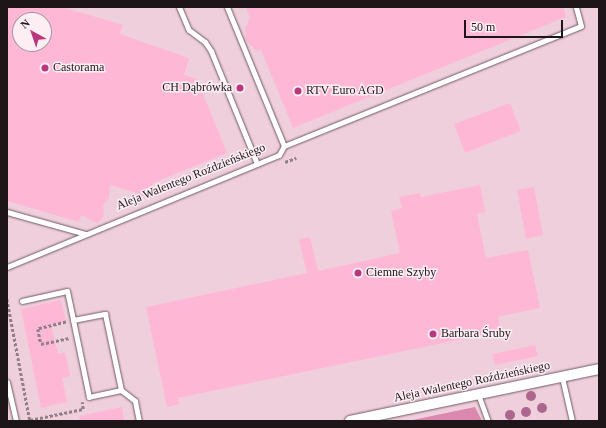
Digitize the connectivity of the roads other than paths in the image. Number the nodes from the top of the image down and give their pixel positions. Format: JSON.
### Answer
{"nodes":[{"id":1,"x":179,"y":7,"type":"edge"},
{"id":2,"x":227,"y":7,"type":"edge"},
{"id":3,"x":576,"y":7,"type":"edge"},
{"id":4,"x":284,"y":146,"type":"junction"},
{"id":5,"x":257,"y":164,"type":"junction"},
{"id":6,"x":7,"y":212,"type":"edge"},
{"id":7,"x":86,"y":234,"type":"junction"},
{"id":8,"x":7,"y":267,"type":"edge"},
{"id":9,"x":22,"y":301,"type":"dead end"},
{"id":10,"x":73,"y":320,"type":"junction"},
{"id":11,"x":599,"y":369,"type":"edge"},
{"id":12,"x":562,"y":376,"type":"junction"},
{"id":13,"x":7,"y":382,"type":"edge"},
{"id":14,"x":121,"y":390,"type":"junction"},
{"id":15,"x":478,"y":394,"type":"junction"},
{"id":16,"x":16,"y":421,"type":"edge"},
{"id":17,"x":139,"y":421,"type":"edge"},
{"id":18,"x":350,"y":421,"type":"edge"},
{"id":19,"x":488,"y":421,"type":"edge"},
{"id":20,"x":572,"y":421,"type":"edge"}],
"edges":[{"from":1,"to":5,"type":"lane"},
{"from":2,"to":4,"type":"lane"},
{"from":3,"to":4,"type":"lane","name":"Aleja Walentego Roździeńskiego"},
{"from":4,"to":5,"type":"lane","name":"Aleja Walentego Roździeńskiego"},
{"from":5,"to":7,"type":"lane","name":"Aleja Walentego Roździeńskiego"},
{"from":6,"to":7,"type":"lane"},
{"from":7,"to":8,"type":"lane","name":"Aleja Walentego Roździeńskiego"},
{"from":9,"to":10,"type":"lane"},
{"from":10,"to":14,"type":"lane"},
{"from":10,"to":14,"type":"lane"},
{"from":11,"to":12,"type":"street","name":"Aleja Walentego Roździeńskiego"},
{"from":12,"to":15,"type":"street","name":"Aleja Walentego Roździeńskiego"},
{"from":12,"to":20,"type":"lane"},
{"from":13,"to":16,"type":"lane"},
{"from":14,"to":17,"type":"lane"},
{"from":15,"to":18,"type":"street","name":"Aleja Walentego Roździeńskiego"},
{"from":15,"to":19,"type":"lane"}]}
